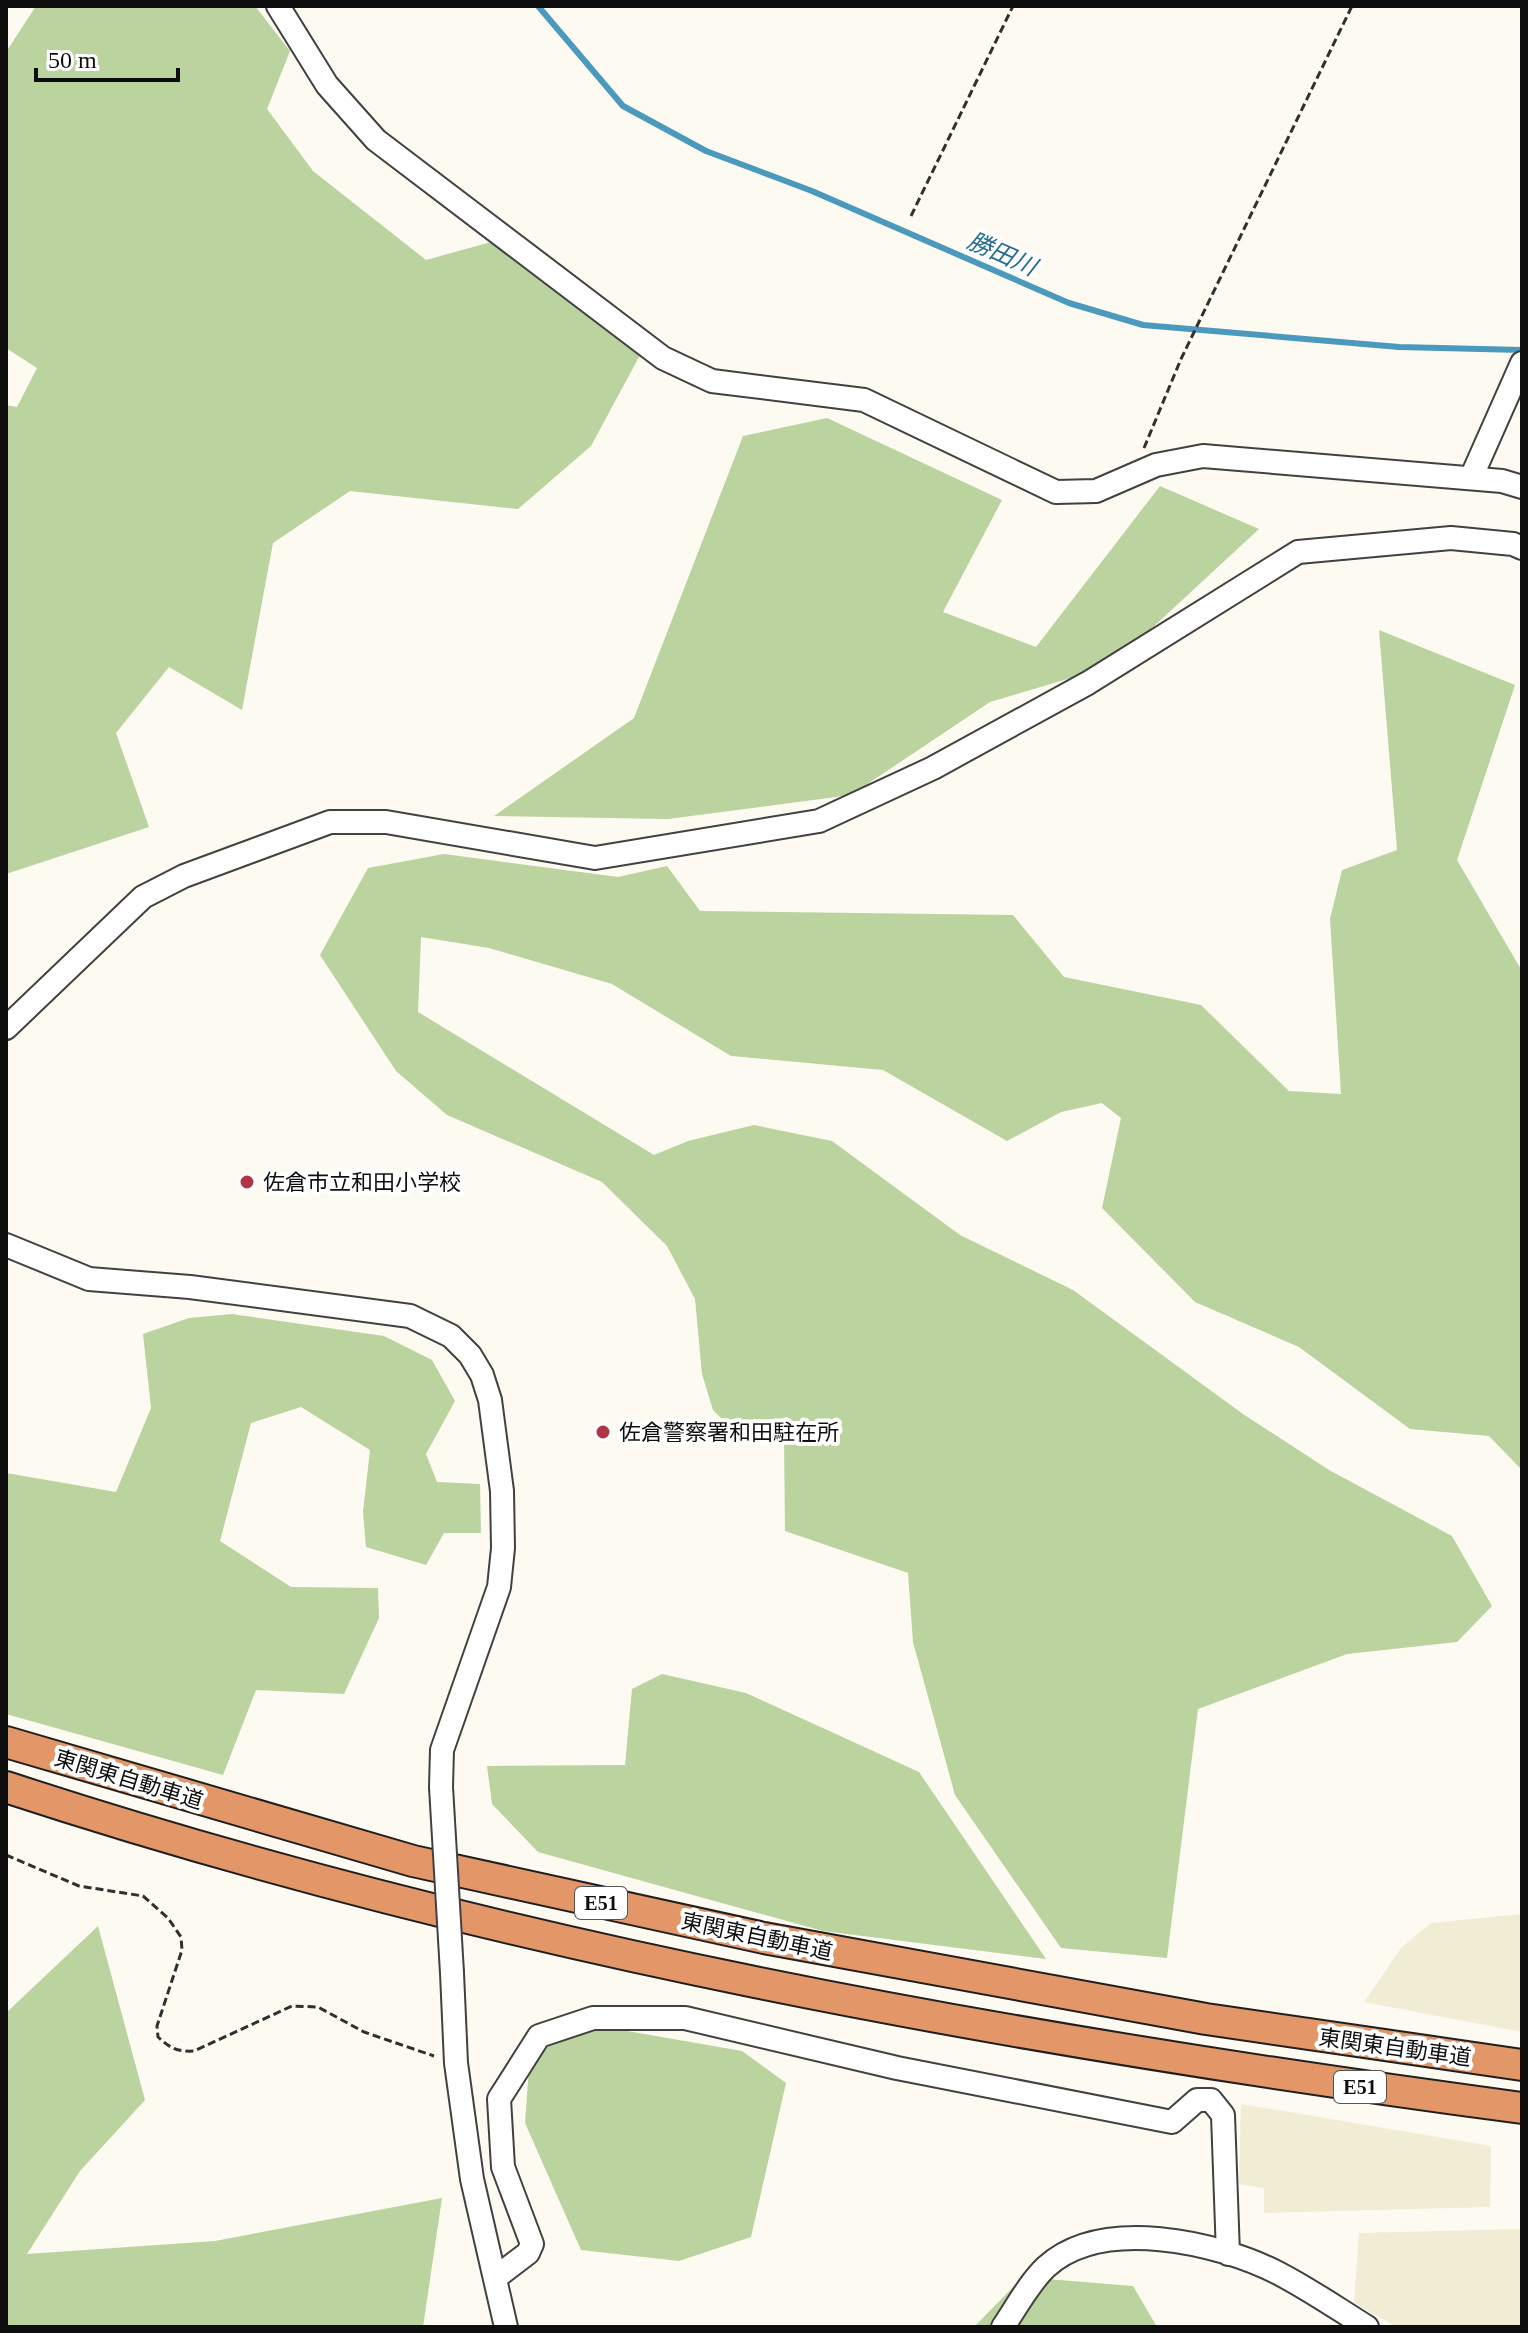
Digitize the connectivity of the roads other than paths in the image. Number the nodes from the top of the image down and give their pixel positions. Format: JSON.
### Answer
{"nodes":[{"id":1,"x":278,"y":6,"type":"edge"},
{"id":2,"x":1522,"y":363,"type":"edge"},
{"id":3,"x":1471,"y":478,"type":"junction"},
{"id":4,"x":1522,"y":487,"type":"edge"},
{"id":5,"x":1522,"y":548,"type":"edge"},
{"id":6,"x":6,"y":1028,"type":"edge"},
{"id":7,"x":6,"y":1245,"type":"edge"},
{"id":8,"x":6,"y":1742,"type":"edge"},
{"id":9,"x":6,"y":1787,"type":"edge"},
{"id":10,"x":1522,"y":2065,"type":"edge"},
{"id":11,"x":1522,"y":2108,"type":"edge"},
{"id":12,"x":1228,"y":2254,"type":"junction"},
{"id":13,"x":495,"y":2278,"type":"junction"},
{"id":14,"x":506,"y":2327,"type":"edge"},
{"id":15,"x":1003,"y":2327,"type":"edge"},
{"id":16,"x":1367,"y":2327,"type":"edge"}],
"edges":[{"from":1,"to":3,"type":"street"},
{"from":2,"to":3,"type":"street"},
{"from":3,"to":4,"type":"street"},
{"from":5,"to":6,"type":"street"},
{"from":7,"to":13,"type":"street","bridge":true},
{"from":8,"to":10,"type":"highway","name":"東関東自動車道","number":"E51"},
{"from":9,"to":11,"type":"highway","name":"東関東自動車道","number":"E51"},
{"from":12,"to":13,"type":"street"},
{"from":12,"to":15,"type":"street"},
{"from":12,"to":16,"type":"street"},
{"from":13,"to":14,"type":"street"}]}
